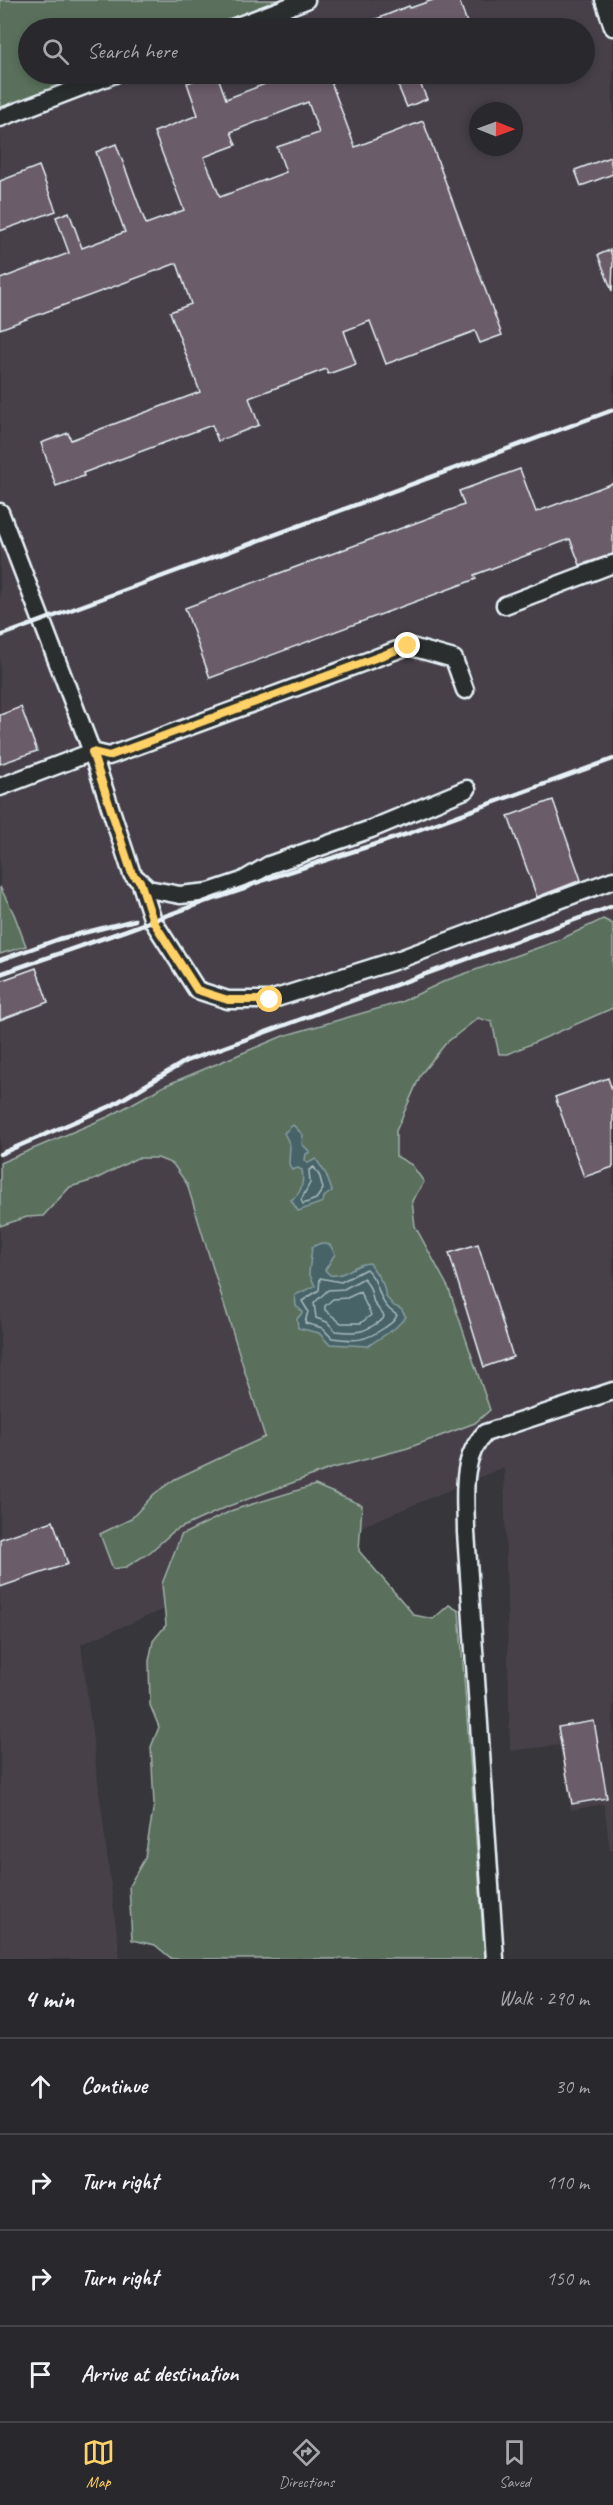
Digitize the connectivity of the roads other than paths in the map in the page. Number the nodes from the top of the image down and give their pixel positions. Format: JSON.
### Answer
{"nodes":[{"id":1,"x":306,"y":0,"type":"edge"},
{"id":2,"x":604,"y":0,"type":"edge"},
{"id":3,"x":258,"y":18,"type":"edge"},
{"id":4,"x":613,"y":27,"type":"edge"},
{"id":5,"x":89,"y":84,"type":"edge"},
{"id":6,"x":0,"y":118,"type":"edge"},
{"id":7,"x":0,"y":513,"type":"edge"},
{"id":8,"x":613,"y":564,"type":"edge"},
{"id":9,"x":505,"y":606,"type":"dead end"},
{"id":10,"x":465,"y":690,"type":"dead end"},
{"id":11,"x":92,"y":752,"type":"junction"},
{"id":12,"x":0,"y":787,"type":"edge"},
{"id":13,"x":468,"y":789,"type":"dead end"},
{"id":14,"x":613,"y":880,"type":"edge"},
{"id":15,"x":140,"y":881,"type":"junction"},
{"id":16,"x":613,"y":1391,"type":"edge"},
{"id":17,"x":495,"y":1959,"type":"edge"}],
"edges":[{"from":1,"to":3,"type":"street"},
{"from":2,"to":4,"type":"street"},
{"from":5,"to":6,"type":"street"},
{"from":7,"to":11,"type":"street"},
{"from":8,"to":9,"type":"street"},
{"from":10,"to":11,"type":"street"},
{"from":11,"to":12,"type":"street"},
{"from":11,"to":15,"type":"street"},
{"from":13,"to":15,"type":"street"},
{"from":14,"to":15,"type":"street"},
{"from":16,"to":17,"type":"street"}]}
